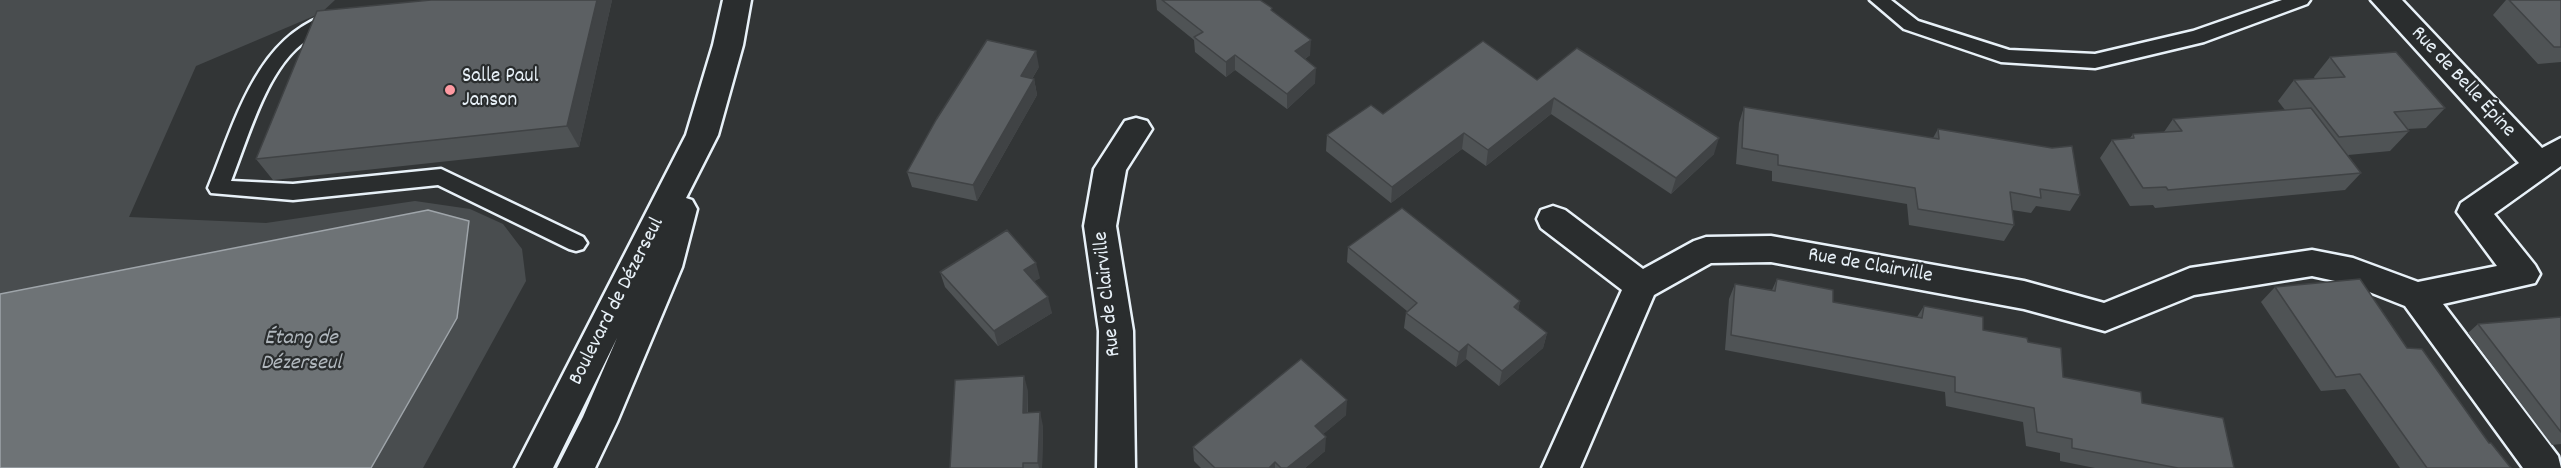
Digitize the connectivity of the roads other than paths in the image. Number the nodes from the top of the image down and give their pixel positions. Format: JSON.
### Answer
{"nodes":[{"id":1,"x":737,"y":0,"type":"edge"},
{"id":2,"x":1879,"y":0,"type":"edge"},
{"id":3,"x":2301,"y":0,"type":"edge"},
{"id":4,"x":2385,"y":0,"type":"edge"},
{"id":5,"x":2275,"y":4,"type":"edge"},
{"id":6,"x":348,"y":14,"type":"edge"},
{"id":7,"x":1136,"y":129,"type":"dead end"},
{"id":8,"x":702,"y":135,"type":"junction"},
{"id":9,"x":2551,"y":158,"type":"edge"},
{"id":10,"x":1553,"y":219,"type":"dead end"},
{"id":11,"x":576,"y":243,"type":"dead end"},
{"id":12,"x":1641,"y":286,"type":"junction"},
{"id":13,"x":2417,"y":296,"type":"junction"},
{"id":14,"x":534,"y":468,"type":"edge"},
{"id":15,"x":576,"y":468,"type":"edge"},
{"id":16,"x":1116,"y":468,"type":"edge"},
{"id":17,"x":1561,"y":468,"type":"edge"},
{"id":18,"x":2545,"y":468,"type":"edge"}],
"edges":[{"from":1,"to":8,"type":"street","name":"Boulevard de Dézerseul"},
{"from":2,"to":5,"type":"lane"},
{"from":3,"to":5,"type":"lane"},
{"from":4,"to":9,"type":"street","name":"Rue de Belle Épine"},
{"from":6,"to":11,"type":"lane"},
{"from":7,"to":16,"type":"street","name":"Rue de Clairville"},
{"from":8,"to":14,"type":"street","name":"Boulevard de Dézerseul"},
{"from":8,"to":15,"type":"street","name":"Boulevard de Dézerseul"},
{"from":9,"to":13,"type":"street","name":"Rue de Belle Épine"},
{"from":10,"to":12,"type":"street"},
{"from":12,"to":13,"type":"street","name":"Rue de Clairville"},
{"from":12,"to":17,"type":"street"},
{"from":13,"to":18,"type":"street"}]}
